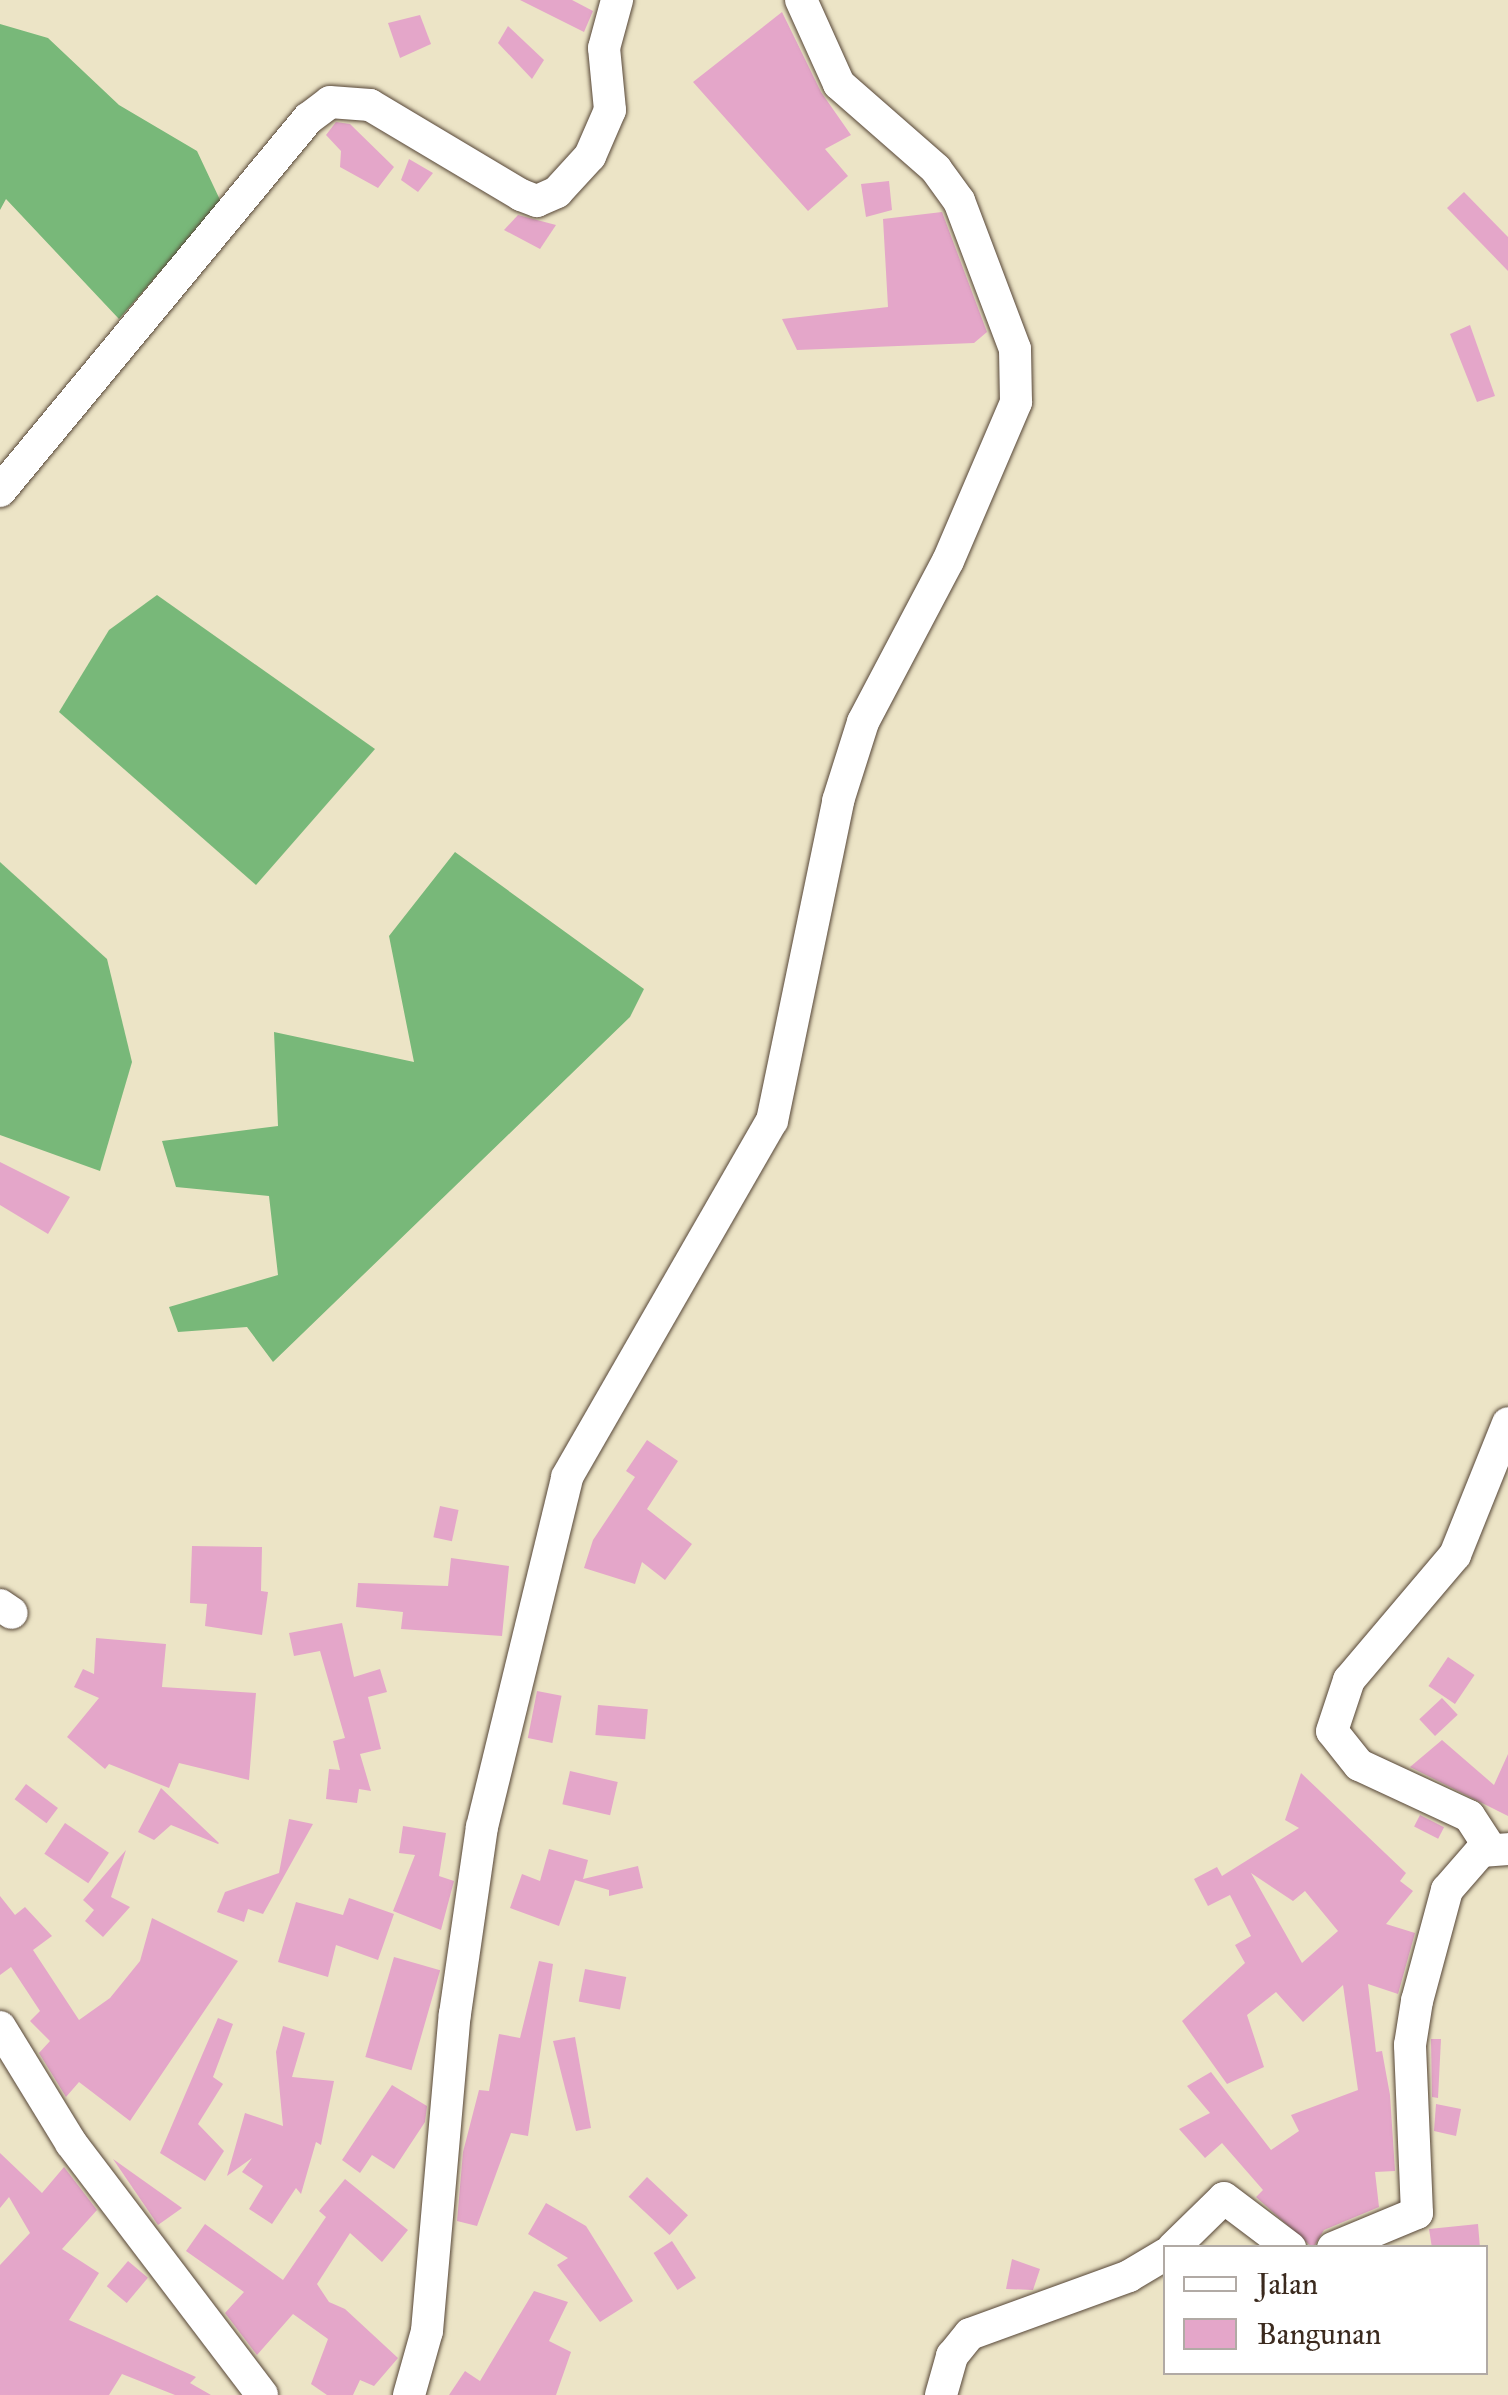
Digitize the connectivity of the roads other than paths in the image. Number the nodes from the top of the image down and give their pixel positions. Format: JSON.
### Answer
{"nodes":[{"id":1,"x":617,"y":0,"type":"edge"},
{"id":2,"x":801,"y":0,"type":"edge"},
{"id":3,"x":0,"y":492,"type":"edge"},
{"id":4,"x":1508,"y":1422,"type":"edge"},
{"id":5,"x":1499,"y":1848,"type":"edge"},
{"id":6,"x":0,"y":2027,"type":"edge"},
{"id":7,"x":1176,"y":2245,"type":"edge"},
{"id":8,"x":1286,"y":2245,"type":"edge"},
{"id":9,"x":1340,"y":2245,"type":"edge"},
{"id":10,"x":1163,"y":2256,"type":"edge"},
{"id":11,"x":262,"y":2395,"type":"edge"},
{"id":12,"x":409,"y":2395,"type":"edge"},
{"id":13,"x":941,"y":2395,"type":"edge"}],
"edges":[{"from":1,"to":3,"type":"street"},
{"from":2,"to":12,"type":"street"},
{"from":4,"to":5,"type":"street"},
{"from":5,"to":9,"type":"street"},
{"from":6,"to":11,"type":"street"},
{"from":7,"to":8,"type":"street"},
{"from":10,"to":13,"type":"street"}]}
